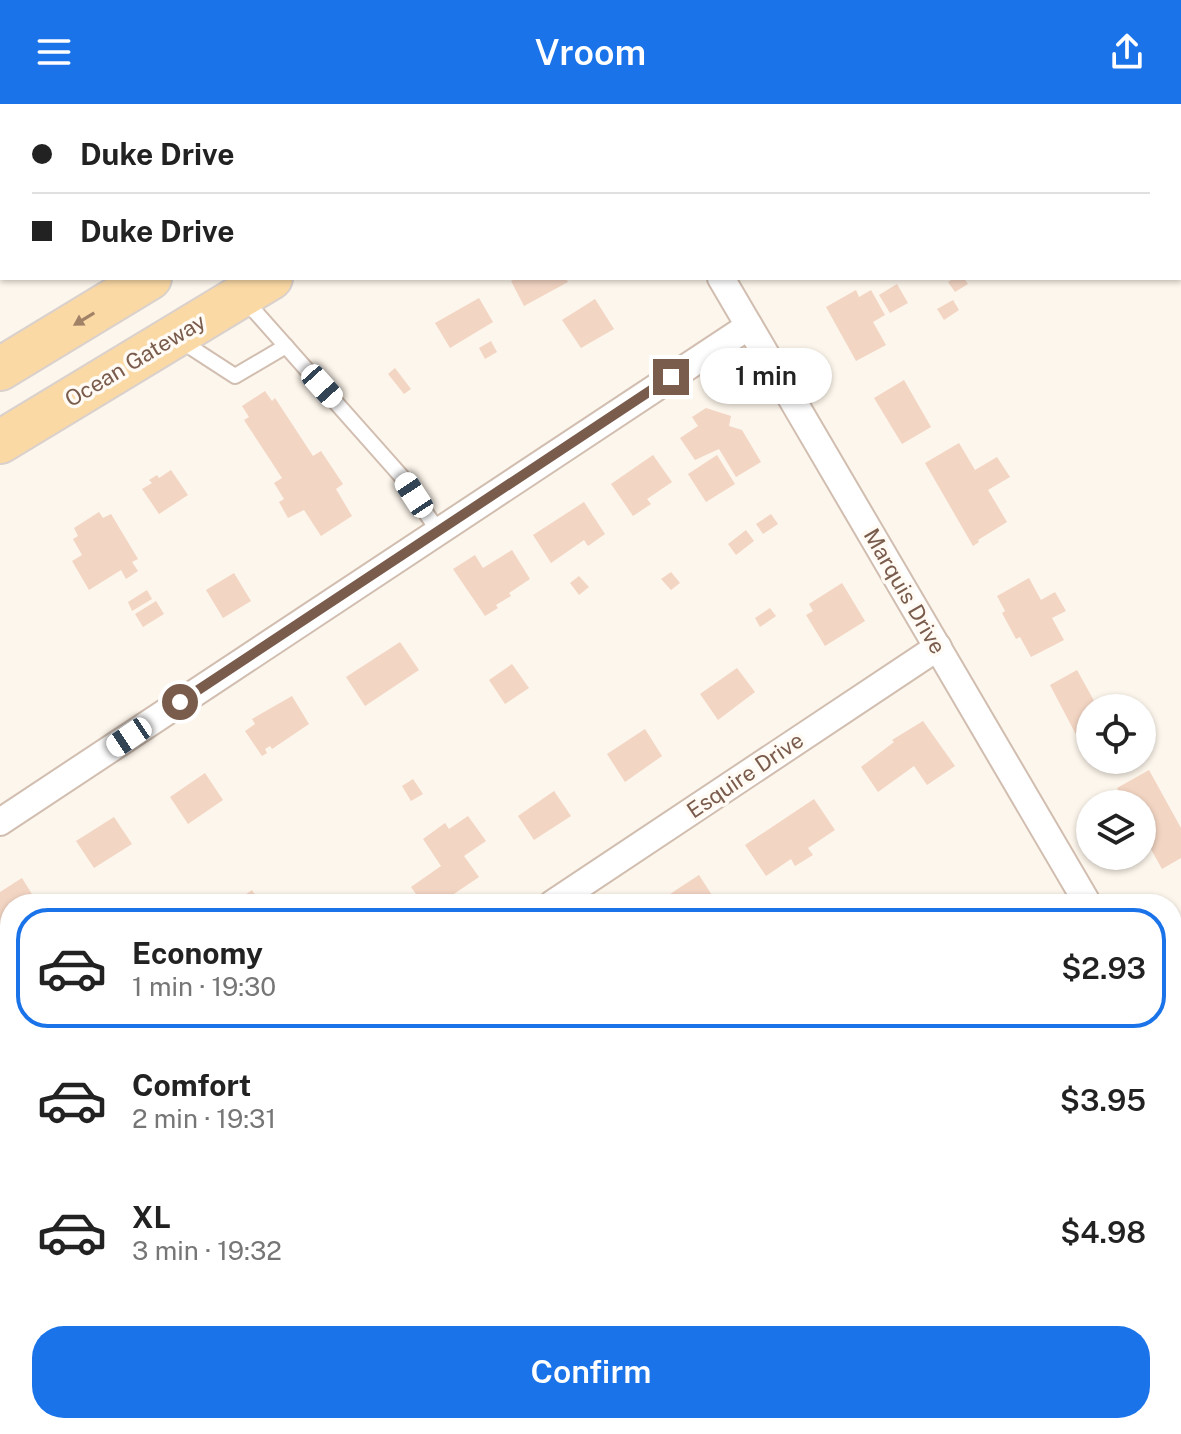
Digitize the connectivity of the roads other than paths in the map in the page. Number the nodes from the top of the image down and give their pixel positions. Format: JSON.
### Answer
{"nodes":[{"id":1,"x":147,"y":280,"type":"edge"},
{"id":2,"x":722,"y":280,"type":"edge"},
{"id":3,"x":256,"y":287,"type":"edge"},
{"id":4,"x":749,"y":326,"type":"junction"},
{"id":5,"x":174,"y":336,"type":"junction"},
{"id":6,"x":286,"y":346,"type":"junction"},
{"id":7,"x":0,"y":369,"type":"edge"},
{"id":8,"x":0,"y":442,"type":"edge"},
{"id":9,"x":438,"y":531,"type":"junction"},
{"id":10,"x":938,"y":647,"type":"junction"},
{"id":11,"x":0,"y":822,"type":"edge"},
{"id":12,"x":567,"y":894,"type":"edge"},
{"id":13,"x":1082,"y":894,"type":"edge"}],
"edges":[{"from":1,"to":7,"type":"main road","one_way":true},
{"from":2,"to":4,"type":"street","name":"Marquis Drive"},
{"from":3,"to":5,"type":"main road","name":"Ocean Gateway"},
{"from":3,"to":6,"type":"lane"},
{"from":4,"to":9,"type":"street"},
{"from":4,"to":10,"type":"street","name":"Marquis Drive"},
{"from":5,"to":6,"type":"lane"},
{"from":5,"to":8,"type":"main road","name":"Ocean Gateway"},
{"from":6,"to":9,"type":"lane"},
{"from":9,"to":11,"type":"street"},
{"from":10,"to":12,"type":"street","name":"Esquire Drive"},
{"from":10,"to":13,"type":"street","name":"Marquis Drive"}]}
